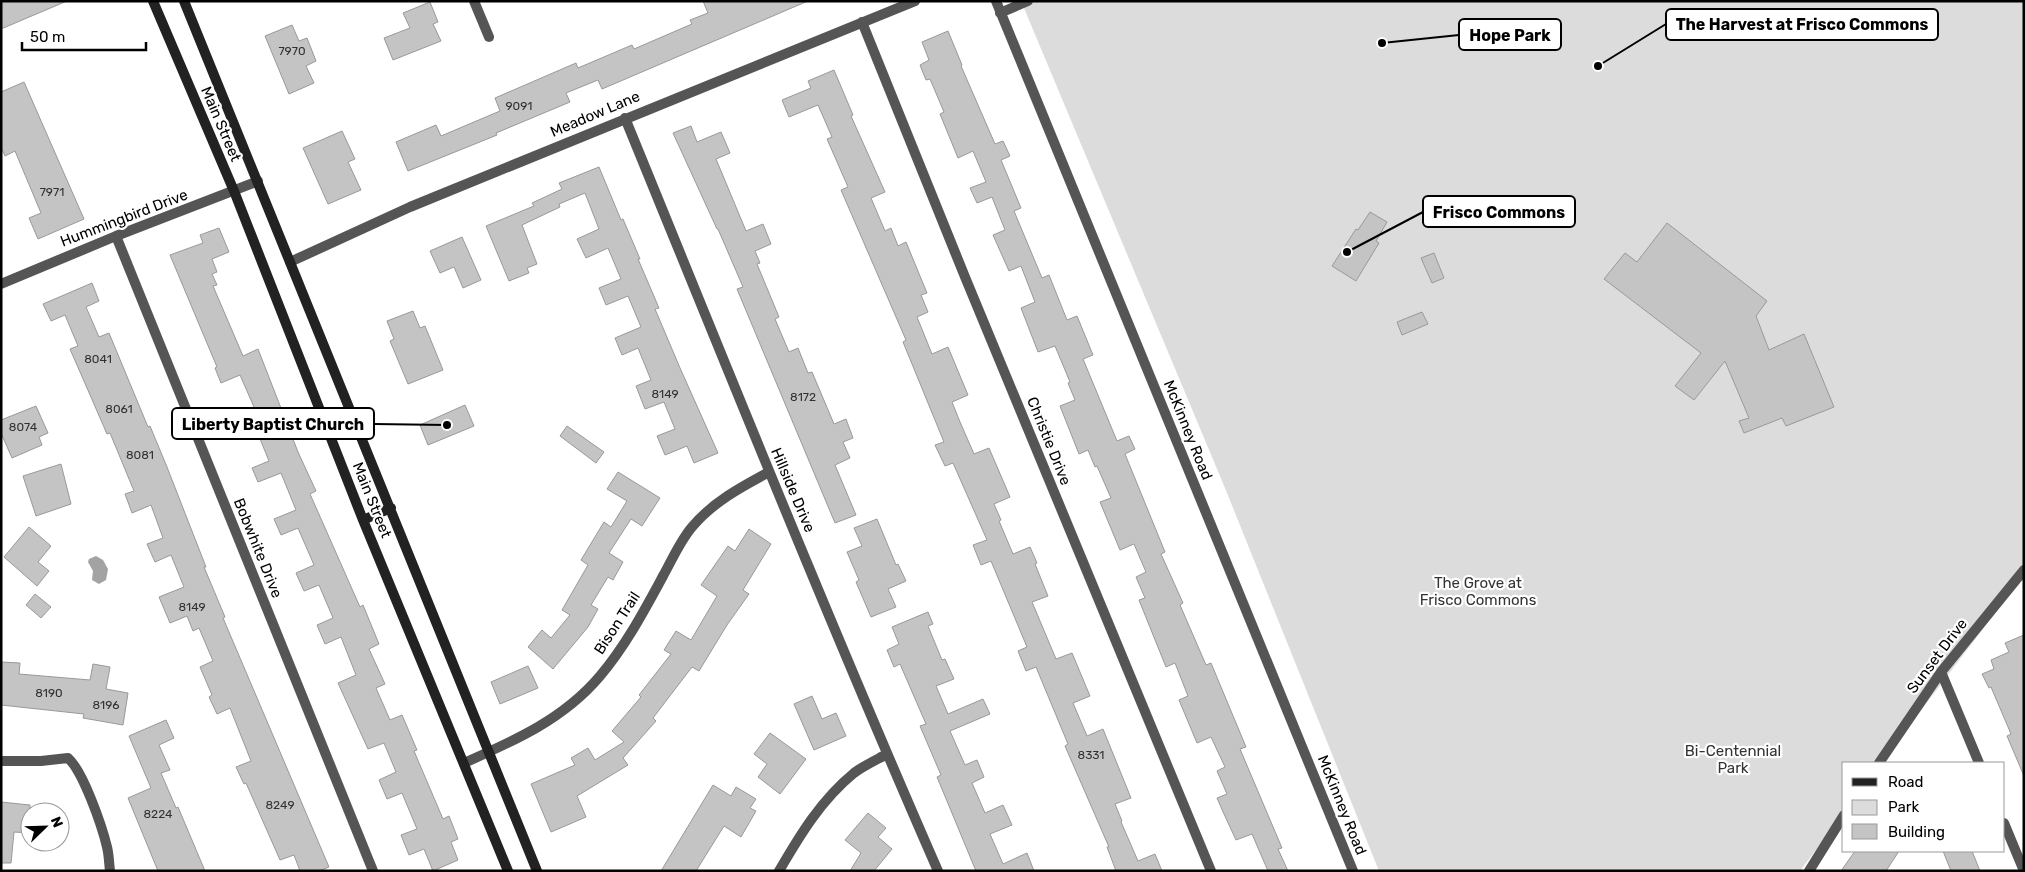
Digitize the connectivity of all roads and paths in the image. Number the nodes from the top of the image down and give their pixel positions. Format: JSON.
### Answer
{"nodes":[{"id":1,"x":153,"y":1,"type":"edge"},
{"id":2,"x":184,"y":1,"type":"edge"},
{"id":3,"x":474,"y":1,"type":"edge"},
{"id":4,"x":915,"y":1,"type":"edge"},
{"id":5,"x":996,"y":1,"type":"edge"},
{"id":6,"x":1028,"y":1,"type":"edge"},
{"id":7,"x":1000,"y":13,"type":"junction"},
{"id":8,"x":862,"y":22,"type":"junction"},
{"id":9,"x":489,"y":37,"type":"dead end"},
{"id":10,"x":625,"y":118,"type":"junction"},
{"id":11,"x":258,"y":181,"type":"junction"},
{"id":12,"x":234,"y":191,"type":"junction"},
{"id":13,"x":116,"y":236,"type":"junction"},
{"id":14,"x":290,"y":262,"type":"junction"},
{"id":15,"x":1,"y":284,"type":"edge"},
{"id":16,"x":769,"y":472,"type":"junction"},
{"id":17,"x":391,"y":508,"type":"junction"},
{"id":18,"x":363,"y":520,"type":"junction"},
{"id":19,"x":2024,"y":570,"type":"edge"},
{"id":20,"x":1941,"y":672,"type":"junction"},
{"id":21,"x":490,"y":752,"type":"junction"},
{"id":22,"x":887,"y":754,"type":"junction"},
{"id":23,"x":1,"y":761,"type":"edge"},
{"id":24,"x":1879,"y":762,"type":"edge"},
{"id":25,"x":1979,"y":762,"type":"edge"},
{"id":26,"x":464,"y":764,"type":"junction"},
{"id":27,"x":1842,"y":818,"type":"edge"},
{"id":28,"x":2005,"y":825,"type":"edge"},
{"id":29,"x":110,"y":871,"type":"edge"},
{"id":30,"x":373,"y":871,"type":"edge"},
{"id":31,"x":508,"y":871,"type":"edge"},
{"id":32,"x":537,"y":871,"type":"edge"},
{"id":33,"x":779,"y":871,"type":"edge"},
{"id":34,"x":938,"y":871,"type":"edge"},
{"id":35,"x":1211,"y":871,"type":"edge"},
{"id":36,"x":1353,"y":871,"type":"edge"},
{"id":37,"x":1809,"y":871,"type":"edge"},
{"id":38,"x":2024,"y":871,"type":"edge"}],
"edges":[{"from":1,"to":12,"type":"main road","name":"Main Street"},
{"from":2,"to":11,"type":"main road","name":"Main Street"},
{"from":3,"to":9,"type":"street"},
{"from":4,"to":8,"type":"street","name":"Meadow Lane"},
{"from":5,"to":7,"type":"street","name":"McKinney Road"},
{"from":6,"to":7,"type":"street"},
{"from":7,"to":36,"type":"street","name":"McKinney Road"},
{"from":8,"to":10,"type":"street","name":"Meadow Lane"},
{"from":8,"to":35,"type":"street","name":"Christie Drive"},
{"from":10,"to":14,"type":"street","name":"Meadow Lane"},
{"from":10,"to":16,"type":"street","name":"Hillside Drive"},
{"from":11,"to":12,"type":"street","name":"Hummingbird Drive"},
{"from":11,"to":14,"type":"main road","name":"Main Street"},
{"from":12,"to":13,"type":"street","name":"Hummingbird Drive"},
{"from":12,"to":18,"type":"main road","name":"Main Street"},
{"from":13,"to":15,"type":"street","name":"Hummingbird Drive"},
{"from":13,"to":30,"type":"street","name":"Bobwhite Drive"},
{"from":14,"to":17,"type":"main road","name":"Main Street"},
{"from":16,"to":21,"type":"street","name":"Bison Trail"},
{"from":16,"to":22,"type":"street","name":"Hillside Drive"},
{"from":17,"to":18,"type":"main road"},
{"from":17,"to":21,"type":"main road","name":"Main Street"},
{"from":18,"to":26,"type":"main road","name":"Main Street"},
{"from":19,"to":20,"type":"street","name":"Sunset Drive"},
{"from":20,"to":24,"type":"street","name":"Sunset Drive"},
{"from":20,"to":25,"type":"street"},
{"from":21,"to":26,"type":"street","name":"Bison Trail"},
{"from":21,"to":32,"type":"main road","name":"Main Street"},
{"from":22,"to":33,"type":"street"},
{"from":22,"to":34,"type":"street","name":"Hillside Drive"},
{"from":23,"to":29,"type":"street"},
{"from":26,"to":31,"type":"main road","name":"Main Street"},
{"from":27,"to":37,"type":"street"},
{"from":28,"to":38,"type":"street"}]}
